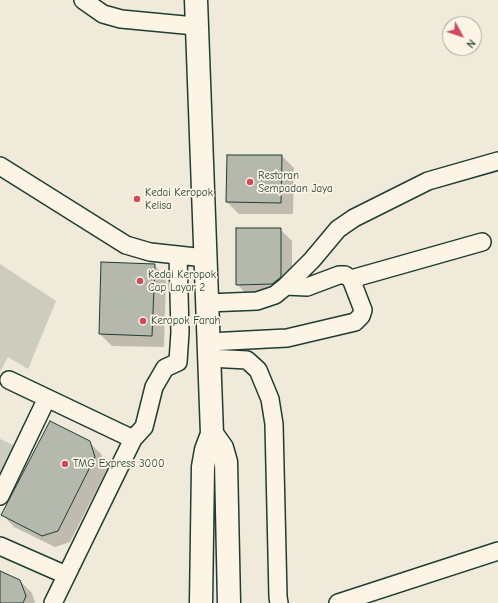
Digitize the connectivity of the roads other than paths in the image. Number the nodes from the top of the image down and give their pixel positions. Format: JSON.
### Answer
{"nodes":[{"id":1,"x":83,"y":0,"type":"edge"},
{"id":2,"x":196,"y":0,"type":"edge"},
{"id":3,"x":195,"y":26,"type":"junction"},
{"id":4,"x":498,"y":161,"type":"edge"},
{"id":5,"x":0,"y":166,"type":"edge"},
{"id":6,"x":482,"y":242,"type":"dead end"},
{"id":7,"x":178,"y":256,"type":"junction"},
{"id":8,"x":205,"y":258,"type":"junction"},
{"id":9,"x":351,"y":279,"type":"junction"},
{"id":10,"x":286,"y":286,"type":"junction"},
{"id":11,"x":207,"y":303,"type":"junction"},
{"id":12,"x":209,"y":350,"type":"junction"},
{"id":13,"x":9,"y":380,"type":"dead end"},
{"id":14,"x":47,"y":398,"type":"junction"},
{"id":15,"x":212,"y":434,"type":"junction"},
{"id":16,"x":134,"y":439,"type":"junction"},
{"id":17,"x":0,"y":496,"type":"edge"},
{"id":18,"x":0,"y":546,"type":"edge"},
{"id":19,"x":498,"y":551,"type":"edge"},
{"id":20,"x":66,"y":575,"type":"junction"},
{"id":21,"x":53,"y":603,"type":"edge"},
{"id":22,"x":201,"y":603,"type":"edge"},
{"id":23,"x":228,"y":603,"type":"edge"},
{"id":24,"x":279,"y":603,"type":"edge"},
{"id":25,"x":338,"y":603,"type":"edge"}],
"edges":[{"from":1,"to":3,"type":"street"},
{"from":2,"to":3,"type":"highway"},
{"from":3,"to":8,"type":"highway"},
{"from":4,"to":10,"type":"street"},
{"from":5,"to":7,"type":"street"},
{"from":6,"to":9,"type":"street"},
{"from":7,"to":8,"type":"street"},
{"from":7,"to":16,"type":"street"},
{"from":8,"to":11,"type":"highway"},
{"from":9,"to":10,"type":"street"},
{"from":9,"to":12,"type":"street"},
{"from":10,"to":11,"type":"street"},
{"from":11,"to":12,"type":"highway"},
{"from":12,"to":15,"type":"highway"},
{"from":12,"to":24,"type":"street"},
{"from":13,"to":14,"type":"street"},
{"from":14,"to":16,"type":"street"},
{"from":14,"to":17,"type":"street"},
{"from":15,"to":22,"type":"highway"},
{"from":15,"to":23,"type":"highway"},
{"from":16,"to":20,"type":"street"},
{"from":18,"to":20,"type":"street"},
{"from":19,"to":25,"type":"street"},
{"from":20,"to":21,"type":"street"}]}
